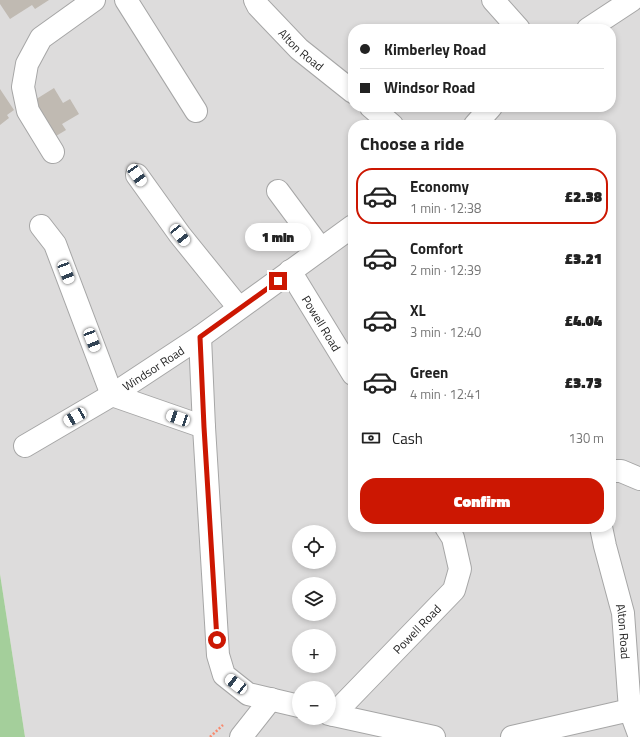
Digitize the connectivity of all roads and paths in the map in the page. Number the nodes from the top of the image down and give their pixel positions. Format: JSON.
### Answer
{"nodes":[{"id":1,"x":94,"y":0,"type":"edge"},
{"id":2,"x":126,"y":0,"type":"edge"},
{"id":3,"x":255,"y":0,"type":"edge"},
{"id":4,"x":493,"y":0,"type":"edge"},
{"id":5,"x":632,"y":0,"type":"edge"},
{"id":6,"x":515,"y":24,"type":"edge"},
{"id":7,"x":596,"y":24,"type":"edge"},
{"id":8,"x":348,"y":88,"type":"edge"},
{"id":9,"x":196,"y":111,"type":"dead end"},
{"id":10,"x":377,"y":112,"type":"edge"},
{"id":11,"x":487,"y":112,"type":"edge"},
{"id":12,"x":386,"y":120,"type":"edge"},
{"id":13,"x":480,"y":120,"type":"edge"},
{"id":14,"x":53,"y":152,"type":"dead end"},
{"id":15,"x":137,"y":175,"type":"dead end"},
{"id":16,"x":278,"y":191,"type":"dead end"},
{"id":17,"x":41,"y":226,"type":"dead end"},
{"id":18,"x":348,"y":230,"type":"edge"},
{"id":19,"x":321,"y":249,"type":"junction"},
{"id":20,"x":290,"y":271,"type":"junction"},
{"id":21,"x":239,"y":308,"type":"junction"},
{"id":22,"x":200,"y":337,"type":"junction"},
{"id":23,"x":348,"y":366,"type":"edge"},
{"id":24,"x":112,"y":395,"type":"junction"},
{"id":25,"x":204,"y":427,"type":"junction"},
{"id":26,"x":25,"y":446,"type":"dead end"},
{"id":27,"x":616,"y":470,"type":"edge"},
{"id":28,"x":640,"y":479,"type":"edge"},
{"id":29,"x":449,"y":532,"type":"edge"},
{"id":30,"x":602,"y":532,"type":"edge"},
{"id":31,"x":271,"y":699,"type":"junction"},
{"id":32,"x":292,"y":704,"type":"edge"},
{"id":33,"x":336,"y":709,"type":"edge"},
{"id":34,"x":630,"y":710,"type":"junction"},
{"id":35,"x":336,"y":715,"type":"edge"},
{"id":36,"x":241,"y":737,"type":"edge"},
{"id":37,"x":434,"y":737,"type":"edge"},
{"id":38,"x":512,"y":737,"type":"edge"},
{"id":39,"x":640,"y":737,"type":"edge"}],
"edges":[{"from":1,"to":14,"type":"street"},
{"from":2,"to":9,"type":"street"},
{"from":3,"to":8,"type":"street","name":"Alton Road"},
{"from":4,"to":6,"type":"street"},
{"from":5,"to":7,"type":"street"},
{"from":10,"to":12,"type":"street"},
{"from":11,"to":13,"type":"street"},
{"from":15,"to":21,"type":"street"},
{"from":16,"to":19,"type":"street"},
{"from":17,"to":24,"type":"street"},
{"from":18,"to":19,"type":"street","name":"Windsor Road"},
{"from":19,"to":20,"type":"street","name":"Windsor Road"},
{"from":20,"to":21,"type":"street","name":"Windsor Road"},
{"from":20,"to":23,"type":"street","name":"Powell Road"},
{"from":21,"to":22,"type":"street","name":"Windsor Road"},
{"from":22,"to":24,"type":"street","name":"Windsor Road"},
{"from":22,"to":25,"type":"street"},
{"from":24,"to":25,"type":"street"},
{"from":24,"to":26,"type":"street","name":"Windsor Road"},
{"from":25,"to":31,"type":"street"},
{"from":27,"to":28,"type":"street"},
{"from":29,"to":33,"type":"street","name":"Powell Road"},
{"from":30,"to":34,"type":"street","name":"Alton Road"},
{"from":31,"to":32,"type":"street"},
{"from":31,"to":36,"type":"street"},
{"from":34,"to":38,"type":"street"},
{"from":34,"to":39,"type":"street","name":"Alton Road"},
{"from":35,"to":37,"type":"street"}]}
